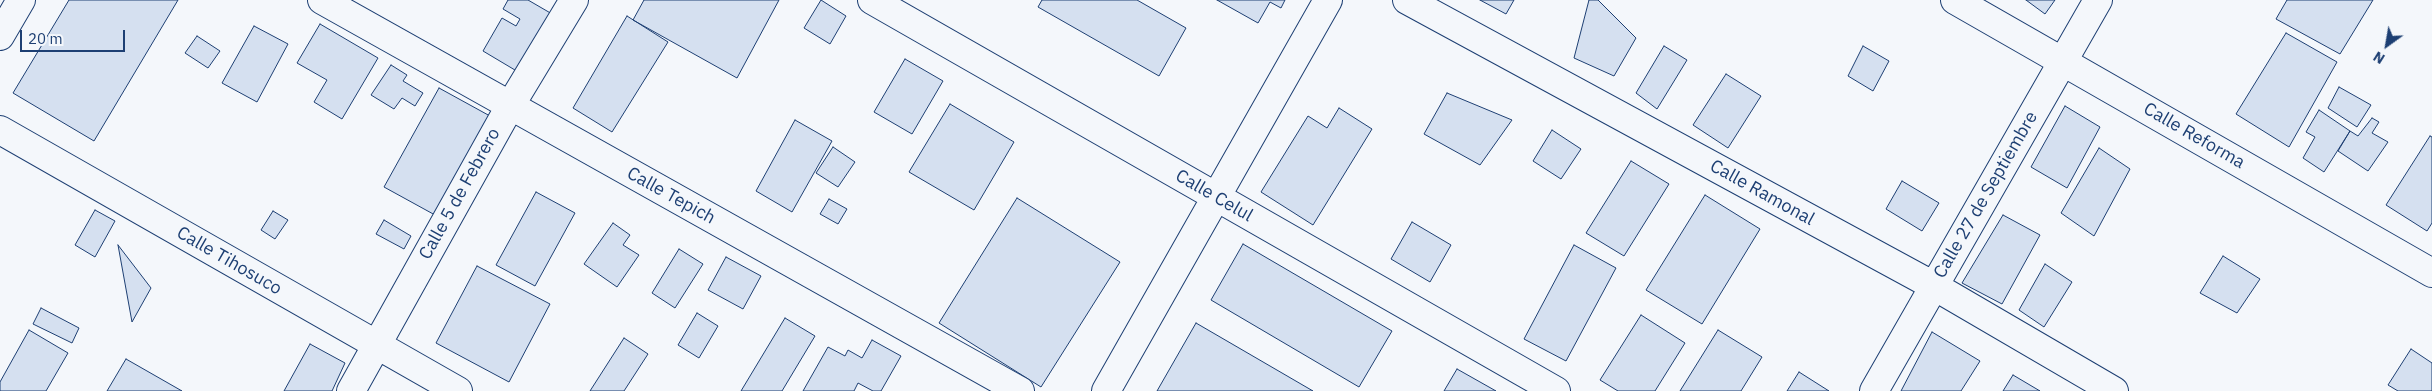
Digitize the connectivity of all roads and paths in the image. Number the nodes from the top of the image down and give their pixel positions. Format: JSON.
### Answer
{"nodes":[{"id":1,"x":21,"y":0,"type":"edge"},
{"id":2,"x":322,"y":0,"type":"edge"},
{"id":3,"x":574,"y":0,"type":"edge"},
{"id":4,"x":872,"y":0,"type":"edge"},
{"id":5,"x":1328,"y":0,"type":"edge"},
{"id":6,"x":1407,"y":0,"type":"edge"},
{"id":7,"x":1955,"y":0,"type":"edge"},
{"id":8,"x":2098,"y":0,"type":"edge"},
{"id":9,"x":0,"y":36,"type":"edge"},
{"id":10,"x":2063,"y":62,"type":"junction"},
{"id":11,"x":510,"y":106,"type":"junction"},
{"id":12,"x":0,"y":130,"type":"edge"},
{"id":13,"x":1216,"y":197,"type":"junction"},
{"id":14,"x":2432,"y":273,"type":"edge"},
{"id":15,"x":1934,"y":286,"type":"junction"},
{"id":16,"x":376,"y":345,"type":"junction"},
{"id":17,"x":351,"y":391,"type":"edge"},
{"id":18,"x":458,"y":391,"type":"edge"},
{"id":19,"x":1020,"y":391,"type":"edge"},
{"id":20,"x":1106,"y":391,"type":"edge"},
{"id":21,"x":1556,"y":391,"type":"edge"},
{"id":22,"x":1874,"y":391,"type":"edge"},
{"id":23,"x":2114,"y":391,"type":"edge"}],
"edges":[{"from":1,"to":9,"type":"street"},
{"from":2,"to":11,"type":"street","name":"Calle Tepich"},
{"from":3,"to":11,"type":"street","name":"Calle 5 de Febrero"},
{"from":4,"to":13,"type":"street","name":"Calle Celul"},
{"from":5,"to":13,"type":"street"},
{"from":6,"to":15,"type":"street","name":"Calle Ramonal"},
{"from":7,"to":10,"type":"street","name":"Calle Reforma"},
{"from":8,"to":10,"type":"street","name":"Calle 27 de Septiembre"},
{"from":10,"to":14,"type":"street","name":"Calle Reforma"},
{"from":10,"to":15,"type":"street","name":"Calle 27 de Septiembre"},
{"from":11,"to":16,"type":"street","name":"Calle 5 de Febrero"},
{"from":11,"to":19,"type":"street","name":"Calle Tepich"},
{"from":12,"to":16,"type":"street","name":"Calle Tihosuco"},
{"from":13,"to":20,"type":"street"},
{"from":13,"to":21,"type":"street","name":"Calle Celul"},
{"from":15,"to":22,"type":"street","name":"Calle 27 de Septiembre"},
{"from":15,"to":23,"type":"street","name":"Calle Ramonal"},
{"from":16,"to":17,"type":"street","name":"Calle 5 de Febrero"},
{"from":16,"to":18,"type":"street","name":"Calle Tihosuco"}]}
